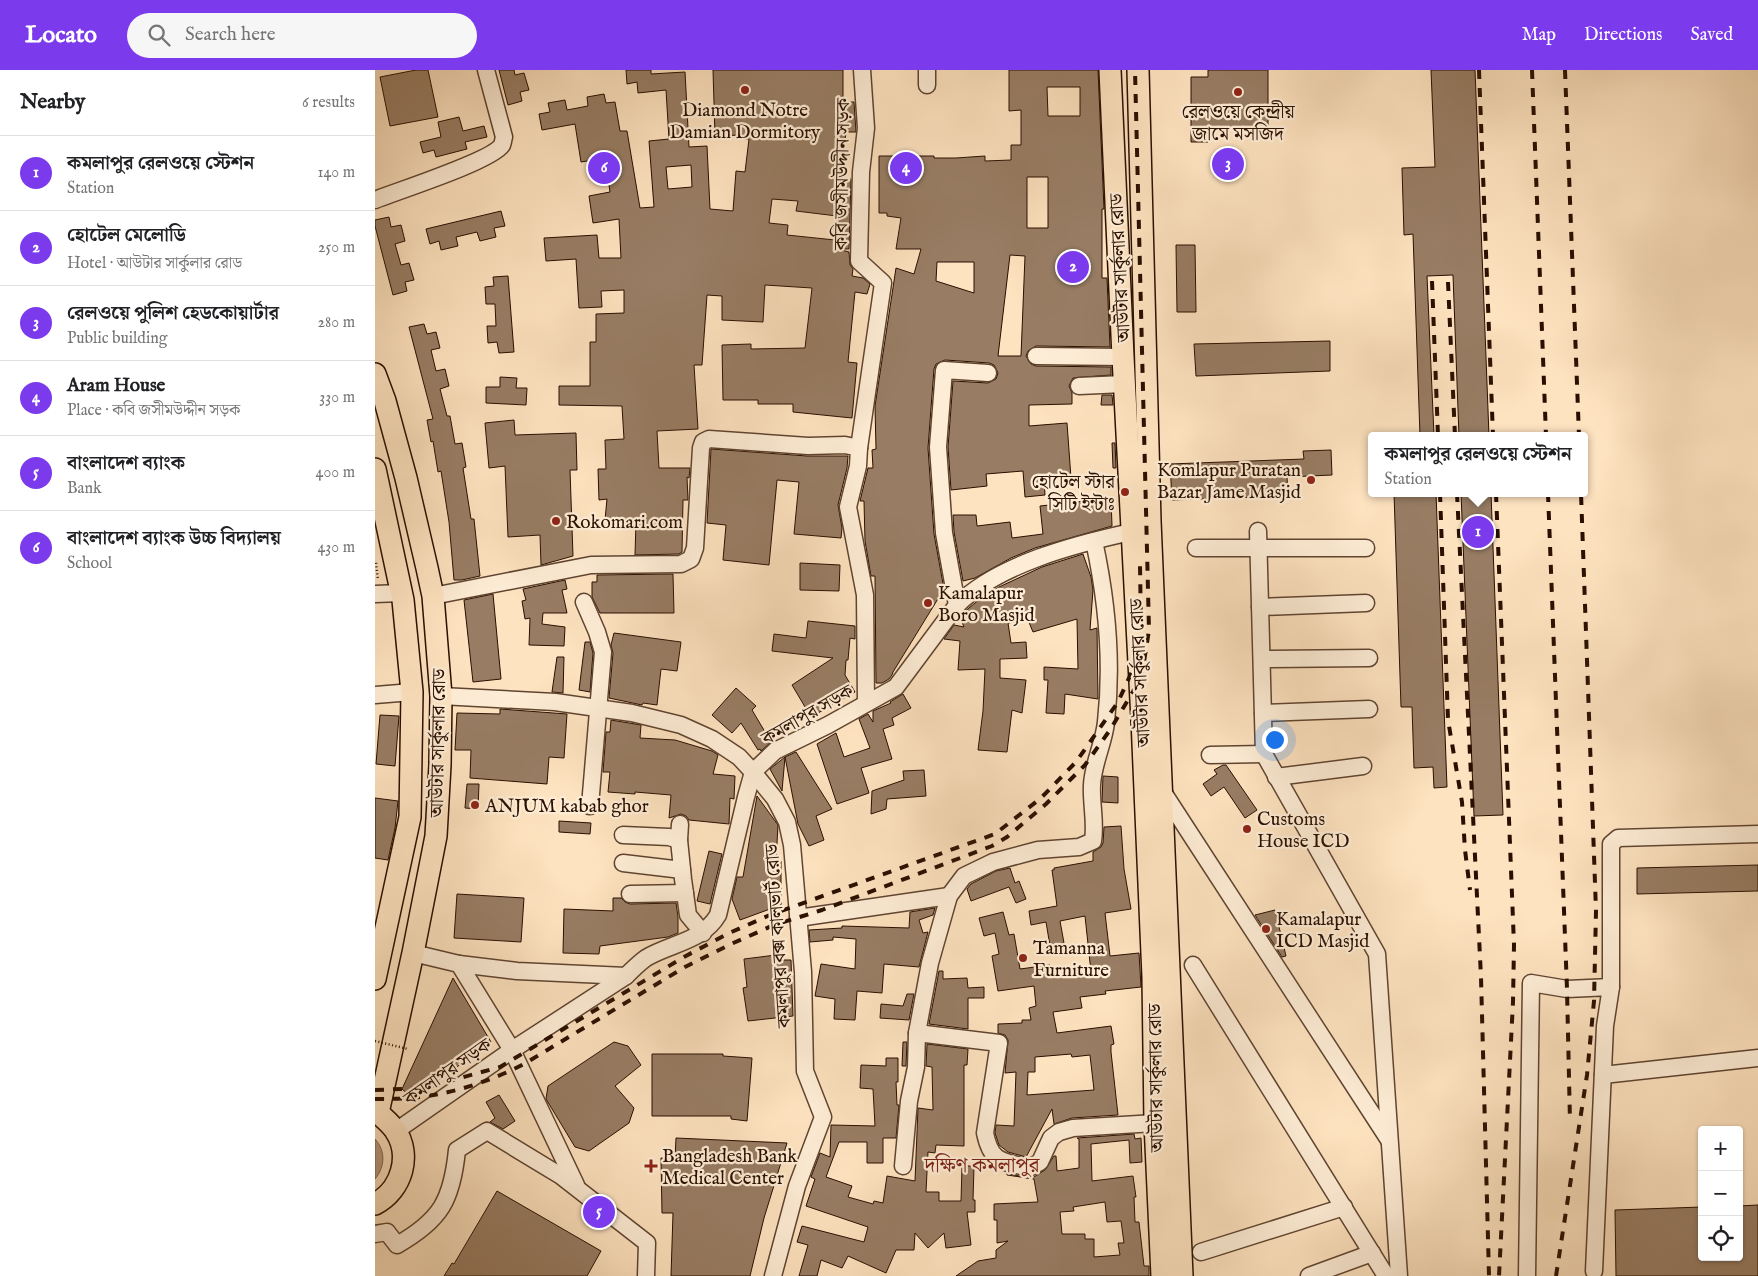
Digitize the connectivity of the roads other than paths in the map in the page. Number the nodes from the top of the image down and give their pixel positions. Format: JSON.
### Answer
{"nodes":[{"id":1,"x":486,"y":70,"type":"edge"},
{"id":2,"x":862,"y":70,"type":"edge"},
{"id":3,"x":1110,"y":70,"type":"edge"},
{"id":4,"x":1138,"y":70,"type":"edge"},
{"id":5,"x":375,"y":200,"type":"edge"},
{"id":6,"x":1036,"y":356,"type":"dead end"},
{"id":7,"x":1123,"y":357,"type":"junction"},
{"id":8,"x":988,"y":373,"type":"dead end"},
{"id":9,"x":375,"y":374,"type":"edge"},
{"id":10,"x":1124,"y":384,"type":"junction"},
{"id":11,"x":1079,"y":386,"type":"dead end"},
{"id":12,"x":859,"y":448,"type":"junction"},
{"id":13,"x":375,"y":469,"type":"edge"},
{"id":14,"x":1258,"y":531,"type":"dead end"},
{"id":15,"x":1131,"y":532,"type":"junction"},
{"id":16,"x":1094,"y":541,"type":"junction"},
{"id":17,"x":1196,"y":548,"type":"dead end"},
{"id":18,"x":1259,"y":548,"type":"junction"},
{"id":19,"x":1366,"y":548,"type":"dead end"},
{"id":20,"x":401,"y":592,"type":"junction"},
{"id":21,"x":378,"y":594,"type":"edge"},
{"id":22,"x":433,"y":596,"type":"junction"},
{"id":23,"x":584,"y":602,"type":"dead end"},
{"id":24,"x":1366,"y":603,"type":"dead end"},
{"id":25,"x":957,"y":605,"type":"junction"},
{"id":26,"x":1260,"y":607,"type":"junction"},
{"id":27,"x":1369,"y":658,"type":"dead end"},
{"id":28,"x":1262,"y":659,"type":"junction"},
{"id":29,"x":412,"y":692,"type":"junction"},
{"id":30,"x":375,"y":696,"type":"edge"},
{"id":31,"x":441,"y":696,"type":"junction"},
{"id":32,"x":866,"y":703,"type":"junction"},
{"id":33,"x":599,"y":708,"type":"junction"},
{"id":34,"x":1369,"y":709,"type":"dead end"},
{"id":35,"x":1263,"y":713,"type":"junction"},
{"id":36,"x":1264,"y":754,"type":"junction"},
{"id":37,"x":1210,"y":755,"type":"dead end"},
{"id":38,"x":1363,"y":766,"type":"dead end"},
{"id":39,"x":753,"y":772,"type":"junction"},
{"id":40,"x":1276,"y":777,"type":"junction"},
{"id":41,"x":1161,"y":789,"type":"junction"},
{"id":42,"x":590,"y":806,"type":"dead end"},
{"id":43,"x":1758,"y":834,"type":"edge"},
{"id":44,"x":623,"y":835,"type":"dead end"},
{"id":45,"x":623,"y":863,"type":"dead end"},
{"id":46,"x":682,"y":870,"type":"junction"},
{"id":47,"x":685,"y":893,"type":"junction"},
{"id":48,"x":630,"y":894,"type":"dead end"},
{"id":49,"x":949,"y":896,"type":"junction"},
{"id":50,"x":798,"y":918,"type":"junction"},
{"id":51,"x":703,"y":933,"type":"junction"},
{"id":52,"x":378,"y":953,"type":"edge"},
{"id":53,"x":413,"y":953,"type":"junction"},
{"id":54,"x":459,"y":964,"type":"junction"},
{"id":55,"x":1193,"y":965,"type":"dead end"},
{"id":56,"x":626,"y":976,"type":"junction"},
{"id":57,"x":375,"y":979,"type":"edge"},
{"id":58,"x":1611,"y":987,"type":"junction"},
{"id":59,"x":917,"y":1033,"type":"junction"},
{"id":60,"x":512,"y":1050,"type":"junction"},
{"id":61,"x":1758,"y":1058,"type":"edge"},
{"id":62,"x":1603,"y":1075,"type":"junction"},
{"id":63,"x":1155,"y":1123,"type":"junction"},
{"id":64,"x":396,"y":1131,"type":"junction"},
{"id":65,"x":1391,"y":1142,"type":"junction"},
{"id":66,"x":903,"y":1166,"type":"dead end"},
{"id":67,"x":578,"y":1190,"type":"junction"},
{"id":68,"x":375,"y":1204,"type":"edge"},
{"id":69,"x":1343,"y":1207,"type":"junction"},
{"id":70,"x":375,"y":1234,"type":"edge"},
{"id":71,"x":1201,"y":1252,"type":"dead end"},
{"id":72,"x":1372,"y":1253,"type":"junction"},
{"id":73,"x":1593,"y":1271,"type":"dead end"},
{"id":74,"x":646,"y":1276,"type":"edge"},
{"id":75,"x":773,"y":1276,"type":"edge"},
{"id":76,"x":1162,"y":1276,"type":"edge"},
{"id":77,"x":1182,"y":1276,"type":"edge"},
{"id":78,"x":1309,"y":1276,"type":"edge"},
{"id":79,"x":1386,"y":1276,"type":"edge"},
{"id":80,"x":1399,"y":1276,"type":"edge"},
{"id":81,"x":1527,"y":1276,"type":"edge"}],
"edges":[{"from":1,"to":5,"type":"street"},
{"from":2,"to":12,"type":"street","name":"কবি জসীমউদ্দীন সড়ক"},
{"from":3,"to":7,"type":"main road","name":"আউটার সার্কুলার রোড"},
{"from":4,"to":41,"type":"main road","name":"আউটার সার্কুলার রোড"},
{"from":6,"to":7,"type":"street"},
{"from":7,"to":10,"type":"main road","name":"আউটার সার্কুলার রোড"},
{"from":8,"to":25,"type":"street"},
{"from":9,"to":22,"type":"main road","name":"আউটার সার্কুলার রোড"},
{"from":10,"to":11,"type":"street"},
{"from":10,"to":15,"type":"main road","name":"আউটার সার্কুলার রোড"},
{"from":12,"to":22,"type":"street"},
{"from":12,"to":32,"type":"street"},
{"from":13,"to":20,"type":"main road","name":"আউটার সার্কুলার রোড"},
{"from":14,"to":18,"type":"street"},
{"from":15,"to":16,"type":"street","name":"কমলাপুর সড়ক"},
{"from":15,"to":63,"type":"main road","name":"আউটার সার্কুলার রোড"},
{"from":16,"to":25,"type":"street","name":"কমলাপুর সড়ক"},
{"from":16,"to":49,"type":"street"},
{"from":17,"to":18,"type":"street"},
{"from":18,"to":19,"type":"street"},
{"from":18,"to":26,"type":"street"},
{"from":20,"to":21,"type":"street"},
{"from":20,"to":29,"type":"main road","name":"আউটার সার্কুলার রোড"},
{"from":22,"to":31,"type":"main road","name":"আউটার সার্কুলার রোড"},
{"from":23,"to":33,"type":"street"},
{"from":24,"to":26,"type":"street"},
{"from":25,"to":32,"type":"street","name":"কমলাপুর সড়ক"},
{"from":26,"to":28,"type":"street"},
{"from":27,"to":28,"type":"street"},
{"from":28,"to":35,"type":"street"},
{"from":29,"to":30,"type":"street"},
{"from":29,"to":52,"type":"main road","name":"আউটার সার্কুলার রোড"},
{"from":31,"to":33,"type":"street","name":"কমলাপুর বক্স কালভার্ট রোড"},
{"from":31,"to":53,"type":"main road","name":"আউটার সার্কুলার রোড"},
{"from":32,"to":39,"type":"street","name":"কমলাপুর সড়ক"},
{"from":33,"to":39,"type":"street","name":"কমলাপুর বক্স কালভার্ট রোড"},
{"from":33,"to":42,"type":"street"},
{"from":34,"to":35,"type":"street"},
{"from":35,"to":36,"type":"street"},
{"from":36,"to":37,"type":"street"},
{"from":36,"to":40,"type":"street"},
{"from":38,"to":40,"type":"street"},
{"from":39,"to":50,"type":"street","name":"কমলাপুর বক্স কালভার্ট রোড"},
{"from":39,"to":51,"type":"street","name":"কমলাপুর সড়ক"},
{"from":40,"to":65,"type":"street"},
{"from":41,"to":65,"type":"street"},
{"from":41,"to":77,"type":"main road","name":"আউটার সার্কুলার রোড"},
{"from":43,"to":58,"type":"street"},
{"from":44,"to":46,"type":"street"},
{"from":45,"to":46,"type":"street"},
{"from":46,"to":47,"type":"street"},
{"from":47,"to":48,"type":"street"},
{"from":47,"to":51,"type":"street"},
{"from":49,"to":50,"type":"street"},
{"from":49,"to":59,"type":"street"},
{"from":50,"to":75,"type":"street","name":"কমলাপুর বক্স কালভার্ট রোড"},
{"from":51,"to":56,"type":"street","name":"কমলাপুর সড়ক"},
{"from":52,"to":57,"type":"main road","name":"আউটার সার্কুলার রোড"},
{"from":53,"to":54,"type":"street"},
{"from":53,"to":64,"type":"main road","name":"আউটার সার্কুলার রোড"},
{"from":54,"to":56,"type":"street"},
{"from":54,"to":60,"type":"street","name":"কমলাপুর সড়ক"},
{"from":55,"to":69,"type":"street"},
{"from":56,"to":60,"type":"street","name":"কমলাপুর সড়ক"},
{"from":58,"to":62,"type":"street"},
{"from":58,"to":81,"type":"street"},
{"from":59,"to":63,"type":"street"},
{"from":59,"to":66,"type":"street"},
{"from":60,"to":64,"type":"street","name":"কমলাপুর সড়ক"},
{"from":60,"to":67,"type":"street"},
{"from":61,"to":62,"type":"street"},
{"from":62,"to":73,"type":"street"},
{"from":63,"to":76,"type":"main road","name":"আউটার সার্কুলার রোড"},
{"from":64,"to":68,"type":"main road"},
{"from":65,"to":80,"type":"street"},
{"from":67,"to":70,"type":"street"},
{"from":67,"to":74,"type":"street"},
{"from":69,"to":71,"type":"street"},
{"from":69,"to":72,"type":"street"},
{"from":72,"to":78,"type":"street"},
{"from":72,"to":79,"type":"street"}]}
